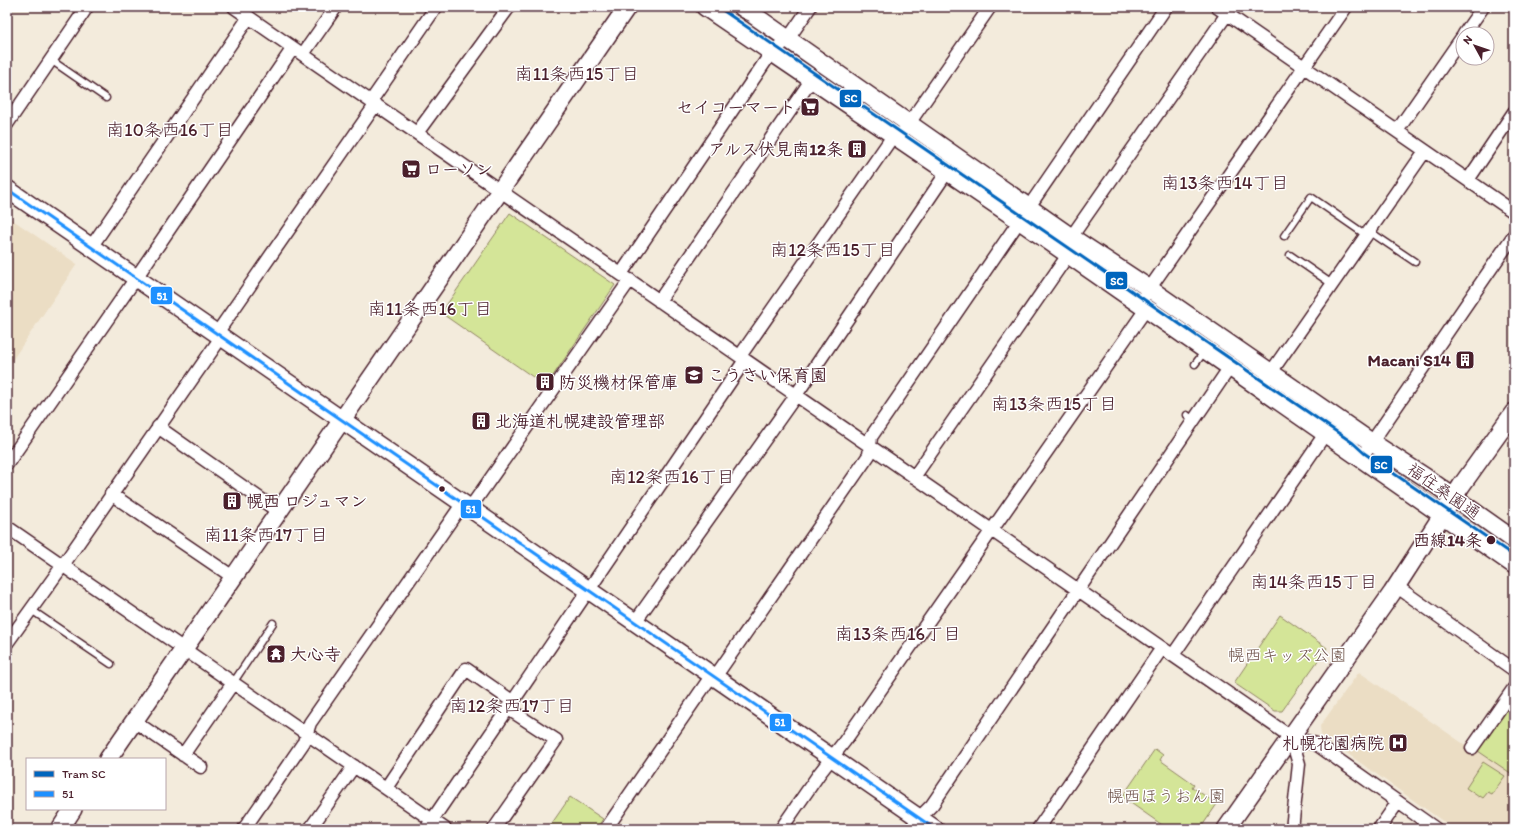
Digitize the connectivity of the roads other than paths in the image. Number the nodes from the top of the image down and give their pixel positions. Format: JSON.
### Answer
{"nodes":[{"id":1,"x":87,"y":7,"type":"edge"},
{"id":2,"x":336,"y":7,"type":"edge"},
{"id":3,"x":436,"y":7,"type":"edge"},
{"id":4,"x":509,"y":7,"type":"edge"},
{"id":5,"x":627,"y":7,"type":"edge"},
{"id":6,"x":705,"y":7,"type":"edge"},
{"id":7,"x":810,"y":7,"type":"edge"},
{"id":8,"x":990,"y":7,"type":"edge"},
{"id":9,"x":1166,"y":7,"type":"edge"},
{"id":10,"x":1217,"y":7,"type":"edge"},
{"id":11,"x":1346,"y":7,"type":"edge"},
{"id":12,"x":1483,"y":7,"type":"edge"},
{"id":13,"x":744,"y":8,"type":"edge"},
{"id":14,"x":243,"y":11,"type":"edge"},
{"id":15,"x":1227,"y":14,"type":"junction"},
{"id":16,"x":733,"y":26,"type":"junction"},
{"id":17,"x":1470,"y":26,"type":"edge"},
{"id":18,"x":788,"y":39,"type":"junction"},
{"id":19,"x":1455,"y":48,"type":"edge"},
{"id":20,"x":298,"y":51,"type":"junction"},
{"id":21,"x":772,"y":52,"type":"junction"},
{"id":22,"x":51,"y":60,"type":"junction"},
{"id":23,"x":1304,"y":67,"type":"junction"},
{"id":24,"x":812,"y":79,"type":"junction"},
{"id":25,"x":106,"y":98,"type":"dead end"},
{"id":26,"x":373,"y":103,"type":"junction"},
{"id":27,"x":1514,"y":112,"type":"edge"},
{"id":28,"x":7,"y":124,"type":"edge"},
{"id":29,"x":909,"y":124,"type":"junction"},
{"id":30,"x":1397,"y":132,"type":"junction"},
{"id":31,"x":417,"y":133,"type":"junction"},
{"id":32,"x":896,"y":137,"type":"junction"},
{"id":33,"x":1425,"y":151,"type":"junction"},
{"id":34,"x":947,"y":172,"type":"junction"},
{"id":35,"x":1468,"y":180,"type":"junction"},
{"id":36,"x":7,"y":188,"type":"edge"},
{"id":37,"x":500,"y":191,"type":"junction"},
{"id":38,"x":1030,"y":207,"type":"junction"},
{"id":39,"x":1514,"y":212,"type":"edge"},
{"id":40,"x":1020,"y":221,"type":"junction"},
{"id":41,"x":1368,"y":233,"type":"junction"},
{"id":42,"x":1514,"y":235,"type":"edge"},
{"id":43,"x":1284,"y":236,"type":"dead end"},
{"id":44,"x":1071,"y":237,"type":"junction"},
{"id":45,"x":91,"y":247,"type":"junction"},
{"id":46,"x":1065,"y":253,"type":"junction"},
{"id":47,"x":1290,"y":255,"type":"dead end"},
{"id":48,"x":1415,"y":262,"type":"dead end"},
{"id":49,"x":625,"y":277,"type":"junction"},
{"id":50,"x":136,"y":278,"type":"junction"},
{"id":51,"x":1332,"y":284,"type":"junction"},
{"id":52,"x":1150,"y":289,"type":"junction"},
{"id":53,"x":659,"y":301,"type":"junction"},
{"id":54,"x":1142,"y":307,"type":"junction"},
{"id":55,"x":219,"y":334,"type":"junction"},
{"id":56,"x":1205,"y":350,"type":"junction"},
{"id":57,"x":743,"y":358,"type":"junction"},
{"id":58,"x":1195,"y":364,"type":"dead end"},
{"id":59,"x":1230,"y":367,"type":"junction"},
{"id":60,"x":1271,"y":373,"type":"junction"},
{"id":61,"x":1260,"y":388,"type":"junction"},
{"id":62,"x":796,"y":395,"type":"junction"},
{"id":63,"x":1514,"y":412,"type":"edge"},
{"id":64,"x":342,"y":420,"type":"junction"},
{"id":65,"x":158,"y":427,"type":"junction"},
{"id":66,"x":1326,"y":434,"type":"junction"},
{"id":67,"x":1371,"y":442,"type":"junction"},
{"id":68,"x":870,"y":446,"type":"junction"},
{"id":69,"x":1360,"y":458,"type":"junction"},
{"id":70,"x":7,"y":464,"type":"edge"},
{"id":71,"x":914,"y":477,"type":"junction"},
{"id":72,"x":111,"y":494,"type":"junction"},
{"id":73,"x":1454,"y":498,"type":"junction"},
{"id":74,"x":466,"y":505,"type":"junction"},
{"id":75,"x":279,"y":512,"type":"junction"},
{"id":76,"x":1443,"y":516,"type":"junction"},
{"id":77,"x":7,"y":527,"type":"edge"},
{"id":78,"x":992,"y":530,"type":"junction"},
{"id":79,"x":1514,"y":540,"type":"edge"},
{"id":80,"x":63,"y":565,"type":"junction"},
{"id":81,"x":1514,"y":565,"type":"edge"},
{"id":82,"x":233,"y":578,"type":"junction"},
{"id":83,"x":1396,"y":586,"type":"junction"},
{"id":84,"x":588,"y":590,"type":"junction"},
{"id":85,"x":1078,"y":590,"type":"junction"},
{"id":86,"x":30,"y":609,"type":"junction"},
{"id":87,"x":634,"y":622,"type":"junction"},
{"id":88,"x":273,"y":623,"type":"dead end"},
{"id":89,"x":7,"y":643,"type":"edge"},
{"id":90,"x":1162,"y":648,"type":"junction"},
{"id":91,"x":184,"y":649,"type":"junction"},
{"id":92,"x":1173,"y":655,"type":"junction"},
{"id":93,"x":111,"y":664,"type":"dead end"},
{"id":94,"x":1514,"y":670,"type":"edge"},
{"id":95,"x":713,"y":676,"type":"junction"},
{"id":96,"x":232,"y":683,"type":"junction"},
{"id":97,"x":1514,"y":688,"type":"edge"},
{"id":98,"x":509,"y":704,"type":"junction"},
{"id":99,"x":134,"y":721,"type":"junction"},
{"id":100,"x":306,"y":734,"type":"junction"},
{"id":101,"x":1291,"y":737,"type":"junction"},
{"id":102,"x":1472,"y":748,"type":"dead end"},
{"id":103,"x":183,"y":755,"type":"junction"},
{"id":104,"x":109,"y":758,"type":"edge"},
{"id":105,"x":832,"y":758,"type":"junction"},
{"id":106,"x":354,"y":766,"type":"junction"},
{"id":107,"x":201,"y":767,"type":"dead end"},
{"id":108,"x":386,"y":788,"type":"junction"},
{"id":109,"x":1398,"y":802,"type":"junction"},
{"id":110,"x":72,"y":810,"type":"edge"},
{"id":111,"x":429,"y":824,"type":"edge"},
{"id":112,"x":915,"y":824,"type":"edge"},
{"id":113,"x":60,"y":829,"type":"edge"},
{"id":114,"x":244,"y":829,"type":"edge"},
{"id":115,"x":310,"y":829,"type":"edge"},
{"id":116,"x":445,"y":829,"type":"edge"},
{"id":117,"x":494,"y":829,"type":"edge"},
{"id":118,"x":606,"y":829,"type":"edge"},
{"id":119,"x":781,"y":829,"type":"edge"},
{"id":120,"x":935,"y":829,"type":"edge"},
{"id":121,"x":1038,"y":829,"type":"edge"},
{"id":122,"x":1226,"y":829,"type":"edge"},
{"id":123,"x":1292,"y":829,"type":"edge"},
{"id":124,"x":1379,"y":829,"type":"edge"},
{"id":125,"x":1436,"y":829,"type":"edge"}],
"edges":[{"from":1,"to":22,"type":"street"},
{"from":2,"to":20,"type":"street"},
{"from":3,"to":26,"type":"street"},
{"from":4,"to":31,"type":"street"},
{"from":5,"to":37,"type":"street"},
{"from":6,"to":16,"type":"street","name":"福住桑園通"},
{"from":7,"to":18,"type":"street"},
{"from":8,"to":29,"type":"street"},
{"from":9,"to":38,"type":"street"},
{"from":10,"to":15,"type":"street"},
{"from":11,"to":23,"type":"street"},
{"from":12,"to":17,"type":"street"},
{"from":13,"to":16,"type":"street"},
{"from":13,"to":18,"type":"street","name":"福住桑園通"},
{"from":14,"to":20,"type":"street"},
{"from":14,"to":45,"type":"street"},
{"from":15,"to":23,"type":"street"},
{"from":15,"to":44,"type":"street"},
{"from":16,"to":21,"type":"street","name":"福住桑園通"},
{"from":18,"to":21,"type":"street"},
{"from":18,"to":29,"type":"street","name":"福住桑園通"},
{"from":19,"to":30,"type":"street"},
{"from":20,"to":26,"type":"street"},
{"from":20,"to":50,"type":"street"},
{"from":21,"to":24,"type":"street","name":"福住桑園通"},
{"from":21,"to":49,"type":"street"},
{"from":22,"to":25,"type":"lane"},
{"from":22,"to":28,"type":"street"},
{"from":23,"to":30,"type":"street"},
{"from":23,"to":52,"type":"street"},
{"from":24,"to":32,"type":"street","name":"福住桑園通"},
{"from":24,"to":53,"type":"street"},
{"from":26,"to":31,"type":"street"},
{"from":26,"to":55,"type":"street"},
{"from":27,"to":35,"type":"street"},
{"from":29,"to":32,"type":"street"},
{"from":29,"to":38,"type":"street","name":"福住桑園通"},
{"from":30,"to":33,"type":"street"},
{"from":31,"to":37,"type":"street"},
{"from":32,"to":34,"type":"street","name":"福住桑園通"},
{"from":32,"to":57,"type":"street"},
{"from":33,"to":35,"type":"street"},
{"from":33,"to":41,"type":"street"},
{"from":34,"to":40,"type":"street","name":"福住桑園通"},
{"from":34,"to":62,"type":"street"},
{"from":35,"to":39,"type":"street"},
{"from":36,"to":45,"type":"street"},
{"from":37,"to":49,"type":"street"},
{"from":37,"to":64,"type":"street"},
{"from":38,"to":40,"type":"street"},
{"from":38,"to":44,"type":"street","name":"福住桑園通"},
{"from":40,"to":46,"type":"street","name":"福住桑園通"},
{"from":40,"to":68,"type":"street"},
{"from":41,"to":43,"type":"lane"},
{"from":41,"to":48,"type":"lane"},
{"from":41,"to":51,"type":"street"},
{"from":42,"to":67,"type":"street"},
{"from":44,"to":46,"type":"street"},
{"from":44,"to":52,"type":"street","name":"福住桑園通"},
{"from":45,"to":50,"type":"street"},
{"from":46,"to":54,"type":"street","name":"福住桑園通"},
{"from":46,"to":71,"type":"street"},
{"from":47,"to":51,"type":"lane"},
{"from":49,"to":53,"type":"street"},
{"from":49,"to":74,"type":"street"},
{"from":50,"to":55,"type":"street"},
{"from":50,"to":70,"type":"street"},
{"from":51,"to":60,"type":"street"},
{"from":52,"to":54,"type":"street"},
{"from":52,"to":60,"type":"street","name":"福住桑園通"},
{"from":53,"to":57,"type":"street"},
{"from":54,"to":56,"type":"street","name":"福住桑園通"},
{"from":54,"to":78,"type":"street"},
{"from":55,"to":64,"type":"street"},
{"from":55,"to":65,"type":"street"},
{"from":56,"to":58,"type":"lane"},
{"from":56,"to":59,"type":"street","name":"福住桑園通"},
{"from":57,"to":62,"type":"street"},
{"from":57,"to":84,"type":"street"},
{"from":59,"to":61,"type":"street","name":"福住桑園通"},
{"from":59,"to":85,"type":"street"},
{"from":60,"to":61,"type":"street"},
{"from":60,"to":67,"type":"street","name":"福住桑園通"},
{"from":61,"to":66,"type":"street","name":"福住桑園通"},
{"from":62,"to":68,"type":"street"},
{"from":62,"to":87,"type":"street"},
{"from":63,"to":73,"type":"street"},
{"from":64,"to":74,"type":"street"},
{"from":64,"to":75,"type":"street"},
{"from":65,"to":72,"type":"street"},
{"from":65,"to":75,"type":"street"},
{"from":66,"to":69,"type":"street","name":"福住桑園通"},
{"from":66,"to":92,"type":"street"},
{"from":67,"to":69,"type":"street"},
{"from":67,"to":73,"type":"street","name":"福住桑園通"},
{"from":68,"to":71,"type":"street"},
{"from":68,"to":95,"type":"street"},
{"from":69,"to":76,"type":"street","name":"福住桑園通"},
{"from":71,"to":78,"type":"street"},
{"from":72,"to":80,"type":"street"},
{"from":72,"to":82,"type":"street"},
{"from":73,"to":76,"type":"street"},
{"from":73,"to":79,"type":"street","name":"福住桑園通"},
{"from":74,"to":84,"type":"street"},
{"from":74,"to":100,"type":"street"},
{"from":75,"to":82,"type":"street"},
{"from":76,"to":81,"type":"street","name":"福住桑園通"},
{"from":76,"to":83,"type":"street"},
{"from":77,"to":80,"type":"street"},
{"from":78,"to":85,"type":"street"},
{"from":78,"to":105,"type":"street"},
{"from":80,"to":86,"type":"street"},
{"from":80,"to":91,"type":"street"},
{"from":82,"to":91,"type":"street"},
{"from":83,"to":94,"type":"street"},
{"from":83,"to":101,"type":"street"},
{"from":84,"to":87,"type":"street"},
{"from":84,"to":98,"type":"street"},
{"from":85,"to":90,"type":"street"},
{"from":85,"to":112,"type":"street"},
{"from":86,"to":89,"type":"street"},
{"from":86,"to":93,"type":"lane"},
{"from":87,"to":95,"type":"street"},
{"from":88,"to":96,"type":"lane"},
{"from":90,"to":92,"type":"street"},
{"from":90,"to":121,"type":"street"},
{"from":91,"to":96,"type":"street"},
{"from":91,"to":99,"type":"street"},
{"from":92,"to":101,"type":"street"},
{"from":95,"to":105,"type":"street"},
{"from":95,"to":118,"type":"street"},
{"from":96,"to":100,"type":"street"},
{"from":96,"to":103,"type":"street"},
{"from":97,"to":102,"type":"street"},
{"from":98,"to":108,"type":"street"},
{"from":98,"to":111,"type":"street"},
{"from":98,"to":117,"type":"street"},
{"from":99,"to":103,"type":"street"},
{"from":99,"to":104,"type":"street"},
{"from":100,"to":106,"type":"street"},
{"from":100,"to":114,"type":"street"},
{"from":101,"to":109,"type":"street"},
{"from":101,"to":122,"type":"street"},
{"from":101,"to":123,"type":"street"},
{"from":103,"to":107,"type":"street"},
{"from":105,"to":112,"type":"street"},
{"from":105,"to":119,"type":"street"},
{"from":106,"to":108,"type":"street"},
{"from":106,"to":115,"type":"street"},
{"from":108,"to":111,"type":"street"},
{"from":109,"to":124,"type":"street"},
{"from":109,"to":125,"type":"street"},
{"from":110,"to":113,"type":"street"},
{"from":111,"to":116,"type":"street"},
{"from":112,"to":120,"type":"street"}]}
